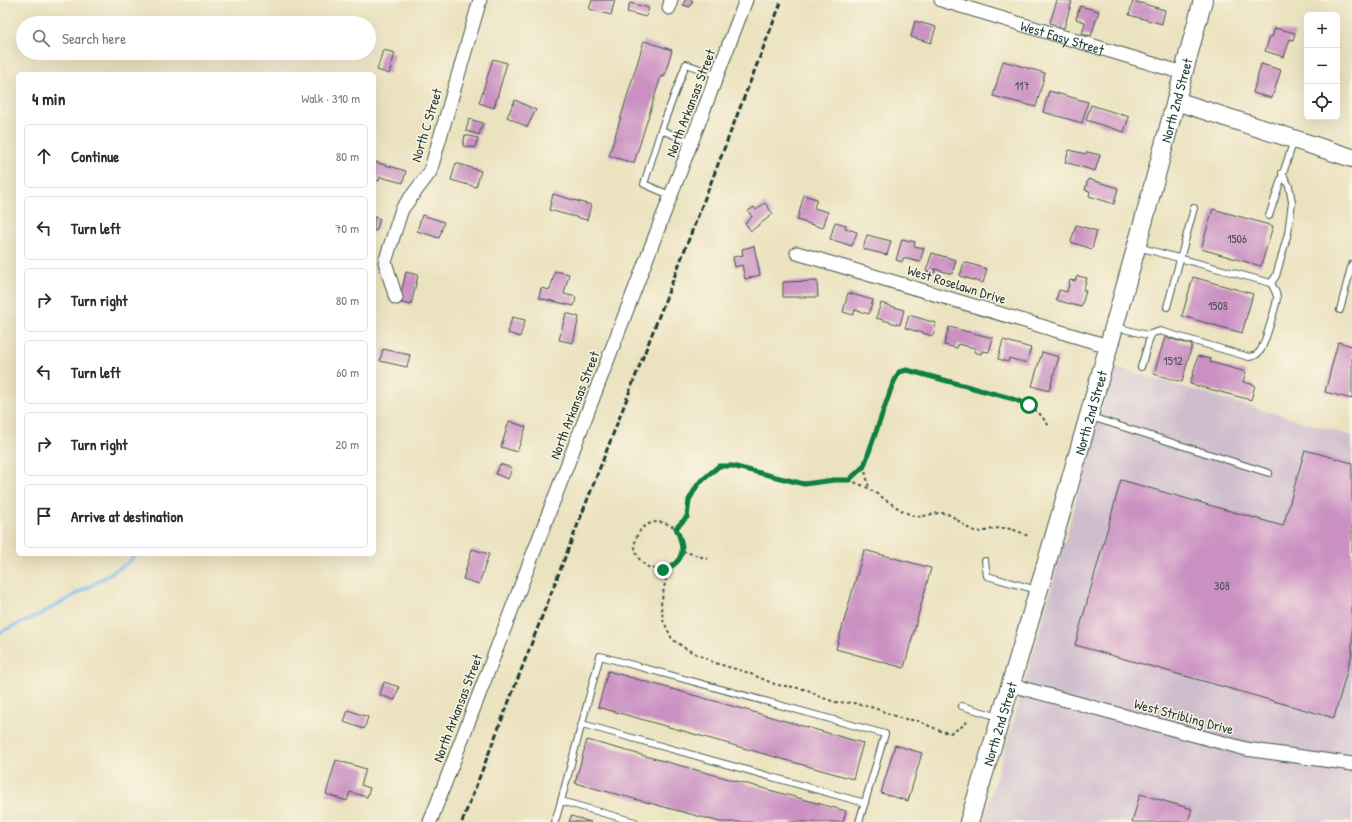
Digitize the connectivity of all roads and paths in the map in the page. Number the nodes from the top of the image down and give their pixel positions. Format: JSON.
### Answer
{"nodes":[{"id":1,"x":480,"y":0,"type":"edge"},
{"id":2,"x":746,"y":0,"type":"edge"},
{"id":3,"x":941,"y":0,"type":"edge"},
{"id":4,"x":1203,"y":0,"type":"edge"},
{"id":5,"x":1183,"y":73,"type":"junction"},
{"id":6,"x":718,"y":75,"type":"junction"},
{"id":7,"x":1176,"y":101,"type":"junction"},
{"id":8,"x":661,"y":130,"type":"junction"},
{"id":9,"x":1294,"y":139,"type":"junction"},
{"id":10,"x":692,"y":142,"type":"junction"},
{"id":11,"x":1352,"y":158,"type":"edge"},
{"id":12,"x":1282,"y":173,"type":"junction"},
{"id":13,"x":672,"y":196,"type":"junction"},
{"id":14,"x":1194,"y":208,"type":"dead end"},
{"id":15,"x":1269,"y":216,"type":"dead end"},
{"id":16,"x":1136,"y":246,"type":"junction"},
{"id":17,"x":797,"y":253,"type":"dead end"},
{"id":18,"x":1181,"y":258,"type":"junction"},
{"id":19,"x":1352,"y":264,"type":"edge"},
{"id":20,"x":1351,"y":271,"type":"edge"},
{"id":21,"x":1270,"y":283,"type":"junction"},
{"id":22,"x":396,"y":298,"type":"dead end"},
{"id":23,"x":1167,"y":307,"type":"dead end"},
{"id":24,"x":1340,"y":310,"type":"dead end"},
{"id":25,"x":1113,"y":327,"type":"junction"},
{"id":26,"x":1151,"y":334,"type":"junction"},
{"id":27,"x":1108,"y":346,"type":"junction"},
{"id":28,"x":1141,"y":367,"type":"dead end"},
{"id":29,"x":1088,"y":416,"type":"junction"},
{"id":30,"x":1049,"y":426,"type":"dead end"},
{"id":31,"x":864,"y":466,"type":"junction"},
{"id":32,"x":1269,"y":473,"type":"dead end"},
{"id":33,"x":849,"y":480,"type":"junction"},
{"id":34,"x":869,"y":488,"type":"junction"},
{"id":35,"x":676,"y":528,"type":"junction"},
{"id":36,"x":1028,"y":536,"type":"dead end"},
{"id":37,"x":683,"y":551,"type":"junction"},
{"id":38,"x":708,"y":559,"type":"dead end"},
{"id":39,"x":985,"y":561,"type":"dead end"},
{"id":40,"x":671,"y":567,"type":"junction"},
{"id":41,"x":1038,"y":590,"type":"junction"},
{"id":42,"x":1011,"y":685,"type":"junction"},
{"id":43,"x":962,"y":706,"type":"dead end"},
{"id":44,"x":1001,"y":718,"type":"junction"},
{"id":45,"x":968,"y":721,"type":"dead end"},
{"id":46,"x":582,"y":724,"type":"junction"},
{"id":47,"x":1352,"y":764,"type":"edge"},
{"id":48,"x":561,"y":801,"type":"junction"},
{"id":49,"x":865,"y":803,"type":"junction"},
{"id":50,"x":430,"y":822,"type":"edge"},
{"id":51,"x":555,"y":822,"type":"edge"},
{"id":52,"x":635,"y":822,"type":"edge"},
{"id":53,"x":859,"y":822,"type":"edge"},
{"id":54,"x":969,"y":822,"type":"edge"}],
"edges":[{"from":1,"to":22,"type":"street","name":"North C Street"},
{"from":2,"to":6,"type":"street","name":"North Arkansas Street"},
{"from":3,"to":5,"type":"street","name":"West Easy Street"},
{"from":4,"to":5,"type":"main road","name":"North 2nd Street"},
{"from":5,"to":7,"type":"main road","name":"North 2nd Street"},
{"from":6,"to":8,"type":"lane"},
{"from":6,"to":10,"type":"street","name":"North Arkansas Street"},
{"from":7,"to":9,"type":"main road"},
{"from":7,"to":16,"type":"main road","name":"North 2nd Street"},
{"from":8,"to":10,"type":"lane"},
{"from":8,"to":13,"type":"lane"},
{"from":9,"to":11,"type":"main road"},
{"from":9,"to":12,"type":"lane"},
{"from":10,"to":13,"type":"street","name":"North Arkansas Street"},
{"from":12,"to":15,"type":"lane"},
{"from":12,"to":21,"type":"lane"},
{"from":13,"to":50,"type":"street","name":"North Arkansas Street"},
{"from":14,"to":18,"type":"lane"},
{"from":16,"to":18,"type":"lane"},
{"from":16,"to":25,"type":"main road","name":"North 2nd Street"},
{"from":17,"to":27,"type":"street","name":"West Roselawn Drive"},
{"from":18,"to":21,"type":"lane"},
{"from":18,"to":23,"type":"lane"},
{"from":19,"to":20,"type":"lane"},
{"from":20,"to":24,"type":"lane"},
{"from":21,"to":26,"type":"lane"},
{"from":25,"to":26,"type":"lane"},
{"from":25,"to":27,"type":"main road","name":"North 2nd Street"},
{"from":26,"to":28,"type":"lane"},
{"from":27,"to":29,"type":"main road","name":"North 2nd Street"},
{"from":29,"to":32,"type":"lane"},
{"from":29,"to":41,"type":"main road","name":"North 2nd Street"},
{"from":30,"to":31,"type":"path"},
{"from":31,"to":33,"type":"path"},
{"from":31,"to":34,"type":"path"},
{"from":33,"to":34,"type":"path"},
{"from":33,"to":35,"type":"path"},
{"from":34,"to":36,"type":"path"},
{"from":35,"to":37,"type":"path"},
{"from":35,"to":40,"type":"path"},
{"from":37,"to":38,"type":"path"},
{"from":37,"to":40,"type":"path"},
{"from":39,"to":41,"type":"lane"},
{"from":40,"to":45,"type":"path"},
{"from":41,"to":42,"type":"main road","name":"North 2nd Street"},
{"from":42,"to":44,"type":"main road","name":"North 2nd Street"},
{"from":42,"to":47,"type":"street","name":"West Stribling Drive"},
{"from":43,"to":44,"type":"lane"},
{"from":44,"to":54,"type":"main road","name":"North 2nd Street"},
{"from":46,"to":48,"type":"lane"},
{"from":46,"to":49,"type":"lane"},
{"from":46,"to":49,"type":"lane"},
{"from":48,"to":51,"type":"lane"},
{"from":48,"to":52,"type":"lane"},
{"from":49,"to":53,"type":"lane"}]}
